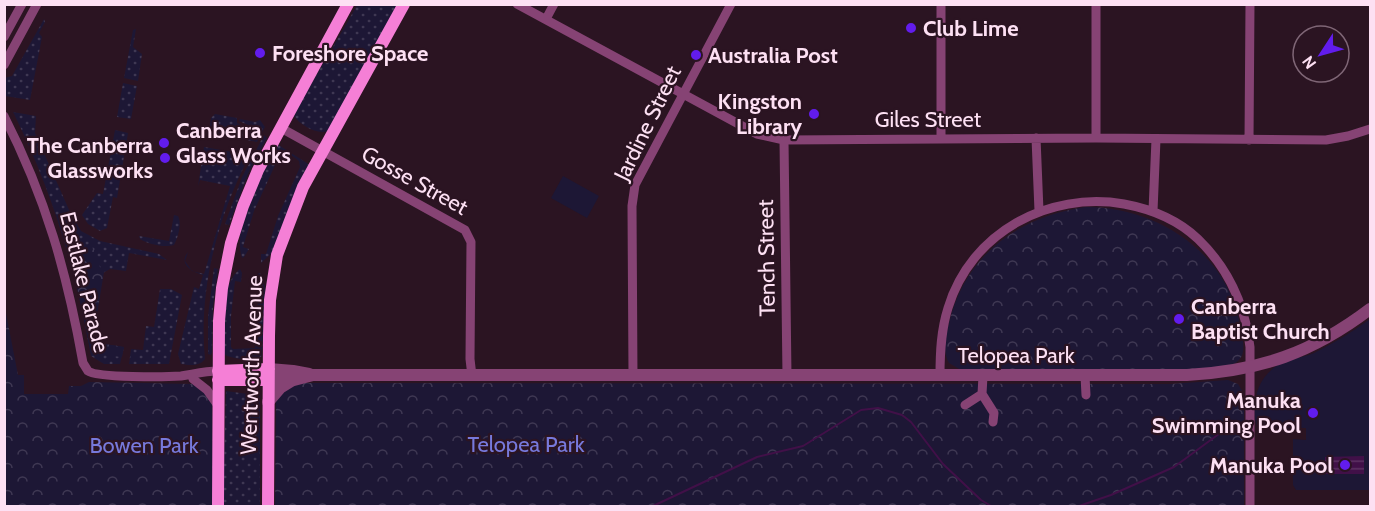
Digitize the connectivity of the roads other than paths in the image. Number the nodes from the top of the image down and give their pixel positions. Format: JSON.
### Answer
{"nodes":[{"id":1,"x":22,"y":4,"type":"edge"},
{"id":2,"x":38,"y":4,"type":"edge"},
{"id":3,"x":348,"y":4,"type":"edge"},
{"id":4,"x":404,"y":4,"type":"edge"},
{"id":5,"x":517,"y":4,"type":"edge"},
{"id":6,"x":554,"y":4,"type":"edge"},
{"id":7,"x":731,"y":4,"type":"edge"},
{"id":8,"x":941,"y":4,"type":"edge"},
{"id":9,"x":1096,"y":4,"type":"edge"},
{"id":10,"x":1250,"y":4,"type":"edge"},
{"id":11,"x":546,"y":19,"type":"junction"},
{"id":12,"x":4,"y":37,"type":"edge"},
{"id":13,"x":4,"y":65,"type":"edge"},
{"id":14,"x":683,"y":93,"type":"junction"},
{"id":15,"x":4,"y":116,"type":"edge"},
{"id":16,"x":281,"y":128,"type":"junction"},
{"id":17,"x":1371,"y":129,"type":"edge"},
{"id":18,"x":1036,"y":138,"type":"junction"},
{"id":19,"x":1096,"y":138,"type":"junction"},
{"id":20,"x":941,"y":139,"type":"junction"},
{"id":21,"x":1156,"y":139,"type":"junction"},
{"id":22,"x":784,"y":140,"type":"junction"},
{"id":23,"x":1249,"y":140,"type":"junction"},
{"id":24,"x":323,"y":151,"type":"junction"},
{"id":25,"x":1039,"y":211,"type":"junction"},
{"id":26,"x":1153,"y":211,"type":"junction"},
{"id":27,"x":1371,"y":309,"type":"edge"},
{"id":28,"x":1251,"y":368,"type":"junction"},
{"id":29,"x":218,"y":375,"type":"junction"},
{"id":30,"x":268,"y":375,"type":"junction"},
{"id":31,"x":313,"y":375,"type":"junction"},
{"id":32,"x":1085,"y":375,"type":"junction"},
{"id":33,"x":182,"y":376,"type":"junction"},
{"id":34,"x":472,"y":376,"type":"junction"},
{"id":35,"x":633,"y":376,"type":"junction"},
{"id":36,"x":787,"y":376,"type":"junction"},
{"id":37,"x":940,"y":376,"type":"junction"},
{"id":38,"x":983,"y":376,"type":"junction"},
{"id":39,"x":193,"y":379,"type":"junction"},
{"id":40,"x":294,"y":380,"type":"junction"},
{"id":41,"x":982,"y":394,"type":"junction"},
{"id":42,"x":1086,"y":395,"type":"dead end"},
{"id":43,"x":268,"y":402,"type":"junction"},
{"id":44,"x":965,"y":405,"type":"dead end"},
{"id":45,"x":219,"y":407,"type":"junction"},
{"id":46,"x":993,"y":422,"type":"dead end"},
{"id":47,"x":218,"y":507,"type":"edge"},
{"id":48,"x":268,"y":507,"type":"edge"},
{"id":49,"x":1250,"y":507,"type":"edge"}],
"edges":[{"from":1,"to":12,"type":"street"},
{"from":2,"to":13,"type":"street"},
{"from":3,"to":16,"type":"main road","name":"Wentworth Avenue"},
{"from":4,"to":24,"type":"main road","name":"Wentworth Avenue"},
{"from":5,"to":11,"type":"street","name":"Giles Street"},
{"from":6,"to":11,"type":"street"},
{"from":7,"to":14,"type":"street","name":"Jardine Street"},
{"from":8,"to":20,"type":"street"},
{"from":9,"to":19,"type":"street"},
{"from":10,"to":23,"type":"street"},
{"from":11,"to":14,"type":"street","name":"Giles Street"},
{"from":14,"to":22,"type":"street","name":"Giles Street"},
{"from":14,"to":35,"type":"street","name":"Jardine Street"},
{"from":15,"to":33,"type":"street","name":"Eastlake Parade"},
{"from":16,"to":24,"type":"street","name":"Gosse Street"},
{"from":16,"to":29,"type":"main road","name":"Wentworth Avenue"},
{"from":17,"to":23,"type":"street","name":"Giles Street"},
{"from":18,"to":19,"type":"street","name":"Giles Street"},
{"from":18,"to":20,"type":"street","name":"Giles Street"},
{"from":18,"to":25,"type":"street"},
{"from":19,"to":21,"type":"street","name":"Giles Street"},
{"from":20,"to":22,"type":"street","name":"Giles Street"},
{"from":21,"to":23,"type":"street","name":"Giles Street"},
{"from":21,"to":26,"type":"street"},
{"from":22,"to":36,"type":"street","name":"Tench Street"},
{"from":24,"to":30,"type":"main road","name":"Wentworth Avenue"},
{"from":24,"to":34,"type":"street","name":"Gosse Street"},
{"from":25,"to":26,"type":"street"},
{"from":25,"to":37,"type":"street"},
{"from":26,"to":28,"type":"street"},
{"from":27,"to":28,"type":"street","name":"Telopea Park"},
{"from":28,"to":32,"type":"street","name":"Telopea Park"},
{"from":28,"to":49,"type":"street"},
{"from":29,"to":30,"type":"main road","name":"Eastlake Parade"},
{"from":29,"to":33,"type":"street","name":"Eastlake Parade"},
{"from":29,"to":39,"type":"street","name":"Eastlake Parade"},
{"from":29,"to":45,"type":"main road","name":"Wentworth Avenue"},
{"from":30,"to":31,"type":"street","name":"Telopea Park"},
{"from":30,"to":40,"type":"street","name":"Telopea Park"},
{"from":30,"to":43,"type":"main road","name":"Wentworth Avenue"},
{"from":31,"to":34,"type":"street","name":"Telopea Park"},
{"from":31,"to":40,"type":"street","name":"Telopea Park"},
{"from":32,"to":38,"type":"street","name":"Telopea Park"},
{"from":32,"to":42,"type":"street"},
{"from":33,"to":39,"type":"street","name":"Eastlake Parade"},
{"from":34,"to":35,"type":"street","name":"Telopea Park"},
{"from":35,"to":36,"type":"street","name":"Telopea Park"},
{"from":36,"to":37,"type":"street","name":"Telopea Park"},
{"from":37,"to":38,"type":"street","name":"Telopea Park"},
{"from":38,"to":41,"type":"street"},
{"from":39,"to":45,"type":"street","name":"Eastlake Parade"},
{"from":40,"to":43,"type":"street"},
{"from":41,"to":44,"type":"street"},
{"from":41,"to":46,"type":"street"},
{"from":43,"to":48,"type":"main road","name":"Wentworth Avenue"},
{"from":45,"to":47,"type":"main road","name":"Wentworth Avenue"}]}
